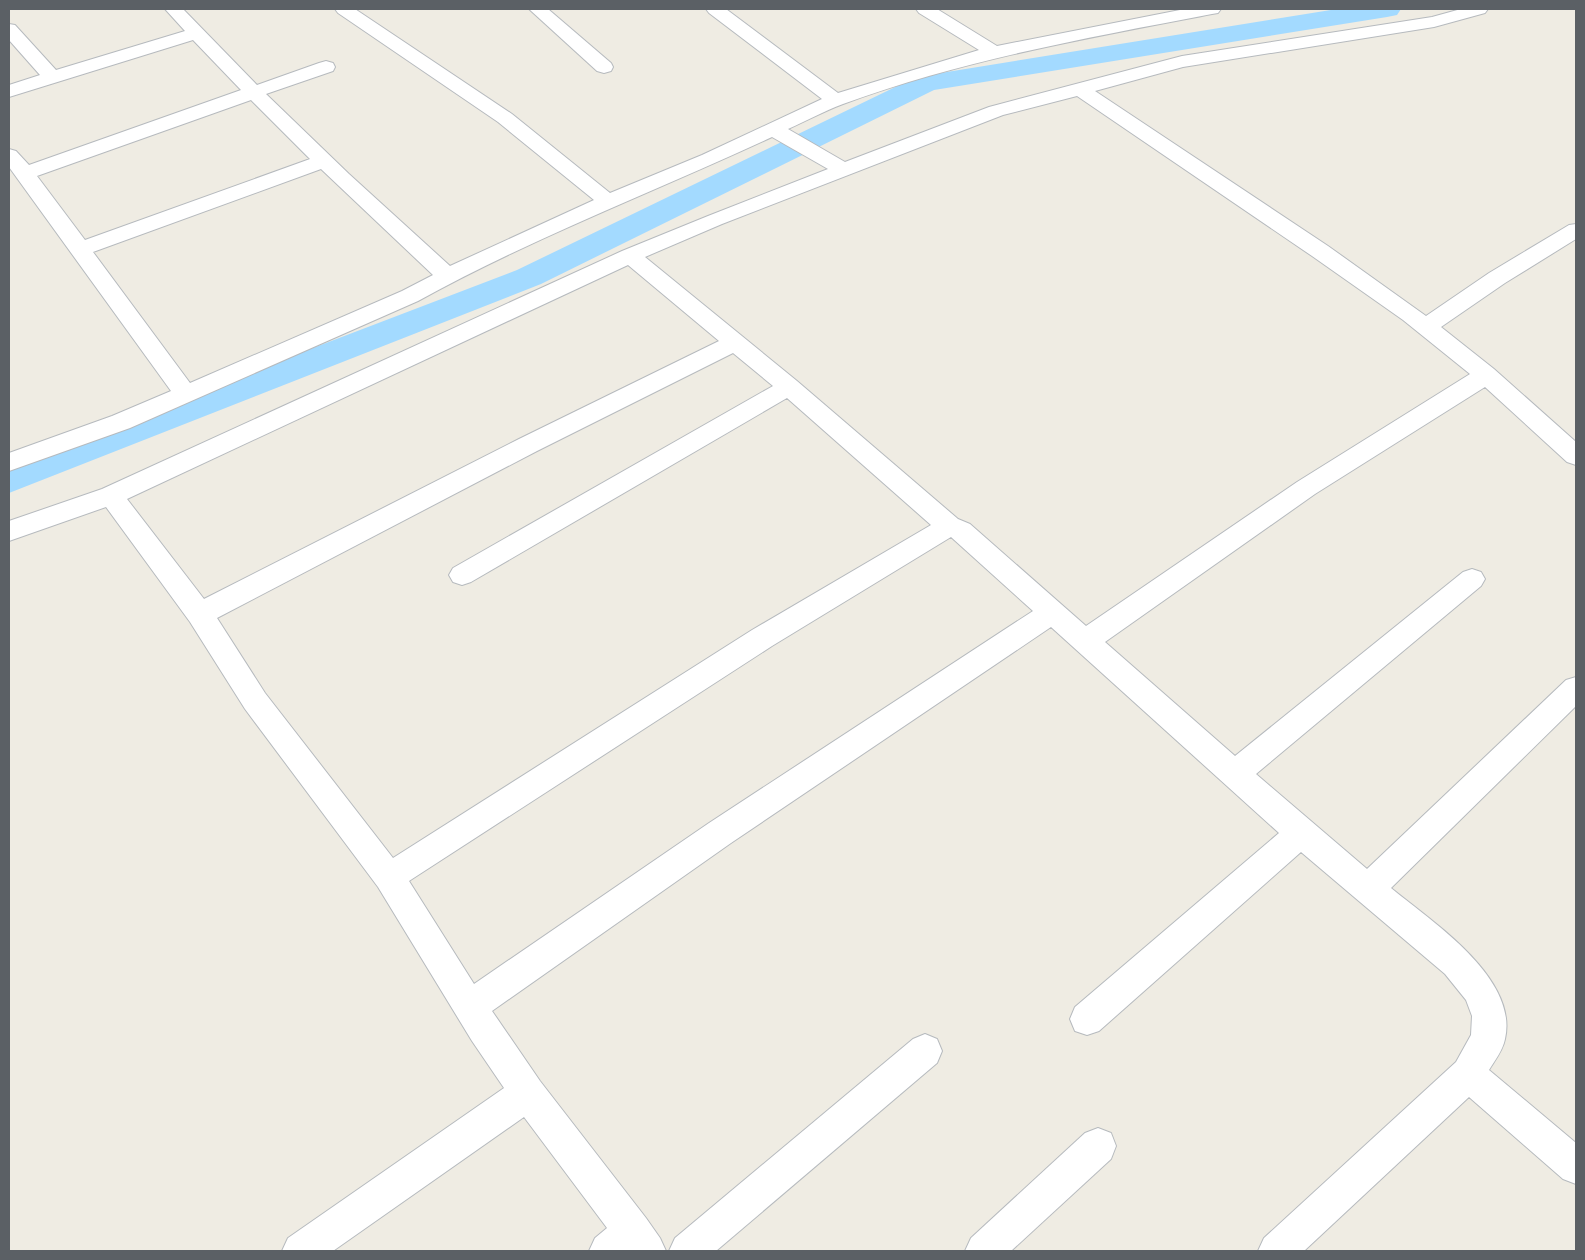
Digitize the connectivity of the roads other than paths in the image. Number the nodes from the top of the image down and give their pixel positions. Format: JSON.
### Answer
{"nodes":[{"id":1,"x":174,"y":9,"type":"edge"},
{"id":2,"x":344,"y":9,"type":"edge"},
{"id":3,"x":538,"y":9,"type":"edge"},
{"id":4,"x":715,"y":9,"type":"edge"},
{"id":5,"x":925,"y":9,"type":"edge"},
{"id":6,"x":1212,"y":9,"type":"edge"},
{"id":7,"x":1479,"y":9,"type":"edge"},
{"id":8,"x":9,"y":29,"type":"edge"},
{"id":9,"x":196,"y":33,"type":"junction"},
{"id":10,"x":994,"y":52,"type":"junction"},
{"id":11,"x":326,"y":67,"type":"dead end"},
{"id":12,"x":604,"y":67,"type":"dead end"},
{"id":13,"x":52,"y":77,"type":"junction"},
{"id":14,"x":1078,"y":88,"type":"junction"},
{"id":15,"x":9,"y":91,"type":"edge"},
{"id":16,"x":254,"y":93,"type":"junction"},
{"id":17,"x":835,"y":100,"type":"junction"},
{"id":18,"x":773,"y":129,"type":"junction"},
{"id":19,"x":9,"y":155,"type":"edge"},
{"id":20,"x":324,"y":161,"type":"junction"},
{"id":21,"x":844,"y":170,"type":"junction"},
{"id":22,"x":25,"y":173,"type":"junction"},
{"id":23,"x":608,"y":201,"type":"junction"},
{"id":24,"x":1576,"y":230,"type":"edge"},
{"id":25,"x":80,"y":250,"type":"junction"},
{"id":26,"x":630,"y":256,"type":"junction"},
{"id":27,"x":447,"y":276,"type":"junction"},
{"id":28,"x":1425,"y":327,"type":"junction"},
{"id":29,"x":735,"y":342,"type":"junction"},
{"id":30,"x":1486,"y":375,"type":"junction"},
{"id":31,"x":789,"y":387,"type":"junction"},
{"id":32,"x":185,"y":393,"type":"junction"},
{"id":33,"x":1576,"y":456,"type":"edge"},
{"id":34,"x":9,"y":462,"type":"edge"},
{"id":35,"x":110,"y":496,"type":"junction"},
{"id":36,"x":949,"y":526,"type":"junction"},
{"id":37,"x":9,"y":532,"type":"edge"},
{"id":38,"x":462,"y":575,"type":"dead end"},
{"id":39,"x":1472,"y":579,"type":"dead end"},
{"id":40,"x":200,"y":614,"type":"junction"},
{"id":41,"x":1052,"y":614,"type":"junction"},
{"id":42,"x":1085,"y":641,"type":"junction"},
{"id":43,"x":1576,"y":688,"type":"edge"},
{"id":44,"x":1235,"y":774,"type":"junction"},
{"id":45,"x":1301,"y":833,"type":"junction"},
{"id":46,"x":389,"y":877,"type":"junction"},
{"id":47,"x":1368,"y":888,"type":"junction"},
{"id":48,"x":470,"y":1006,"type":"junction"},
{"id":49,"x":1087,"y":1018,"type":"dead end"},
{"id":50,"x":925,"y":1051,"type":"dead end"},
{"id":51,"x":1468,"y":1074,"type":"junction"},
{"id":52,"x":528,"y":1093,"type":"junction"},
{"id":53,"x":1098,"y":1146,"type":"dead end"},
{"id":54,"x":1576,"y":1166,"type":"edge"},
{"id":55,"x":630,"y":1245,"type":"edge"},
{"id":56,"x":301,"y":1251,"type":"edge"},
{"id":57,"x":688,"y":1251,"type":"edge"},
{"id":58,"x":984,"y":1251,"type":"edge"},
{"id":59,"x":1277,"y":1251,"type":"edge"}],
"edges":[{"from":1,"to":9,"type":"street"},
{"from":2,"to":23,"type":"street"},
{"from":3,"to":12,"type":"street"},
{"from":4,"to":17,"type":"street"},
{"from":5,"to":10,"type":"street"},
{"from":6,"to":10,"type":"street"},
{"from":7,"to":14,"type":"street"},
{"from":8,"to":13,"type":"street"},
{"from":9,"to":13,"type":"street"},
{"from":9,"to":16,"type":"street"},
{"from":10,"to":17,"type":"street"},
{"from":11,"to":16,"type":"street"},
{"from":13,"to":15,"type":"street"},
{"from":14,"to":21,"type":"street"},
{"from":14,"to":28,"type":"street"},
{"from":16,"to":20,"type":"street"},
{"from":16,"to":22,"type":"street"},
{"from":17,"to":18,"type":"street"},
{"from":18,"to":21,"type":"street"},
{"from":18,"to":23,"type":"street"},
{"from":19,"to":22,"type":"street"},
{"from":20,"to":25,"type":"street"},
{"from":20,"to":27,"type":"street"},
{"from":21,"to":26,"type":"street"},
{"from":22,"to":25,"type":"street"},
{"from":23,"to":27,"type":"street"},
{"from":24,"to":28,"type":"street"},
{"from":25,"to":32,"type":"street"},
{"from":26,"to":29,"type":"street"},
{"from":26,"to":35,"type":"street"},
{"from":27,"to":32,"type":"street"},
{"from":28,"to":30,"type":"street"},
{"from":29,"to":31,"type":"street"},
{"from":29,"to":40,"type":"street"},
{"from":30,"to":33,"type":"street"},
{"from":30,"to":42,"type":"street"},
{"from":31,"to":36,"type":"street"},
{"from":31,"to":38,"type":"street"},
{"from":32,"to":34,"type":"street"},
{"from":35,"to":37,"type":"street"},
{"from":35,"to":40,"type":"street"},
{"from":36,"to":41,"type":"street"},
{"from":36,"to":46,"type":"street"},
{"from":39,"to":44,"type":"street"},
{"from":40,"to":46,"type":"street"},
{"from":41,"to":42,"type":"street"},
{"from":41,"to":48,"type":"street"},
{"from":42,"to":44,"type":"street"},
{"from":43,"to":47,"type":"street"},
{"from":44,"to":45,"type":"street"},
{"from":45,"to":47,"type":"street"},
{"from":45,"to":49,"type":"street"},
{"from":46,"to":48,"type":"street"},
{"from":47,"to":51,"type":"street"},
{"from":48,"to":52,"type":"street"},
{"from":50,"to":57,"type":"street"},
{"from":51,"to":54,"type":"street"},
{"from":51,"to":59,"type":"street"},
{"from":52,"to":55,"type":"street"},
{"from":52,"to":56,"type":"street"},
{"from":53,"to":58,"type":"street"}]}
